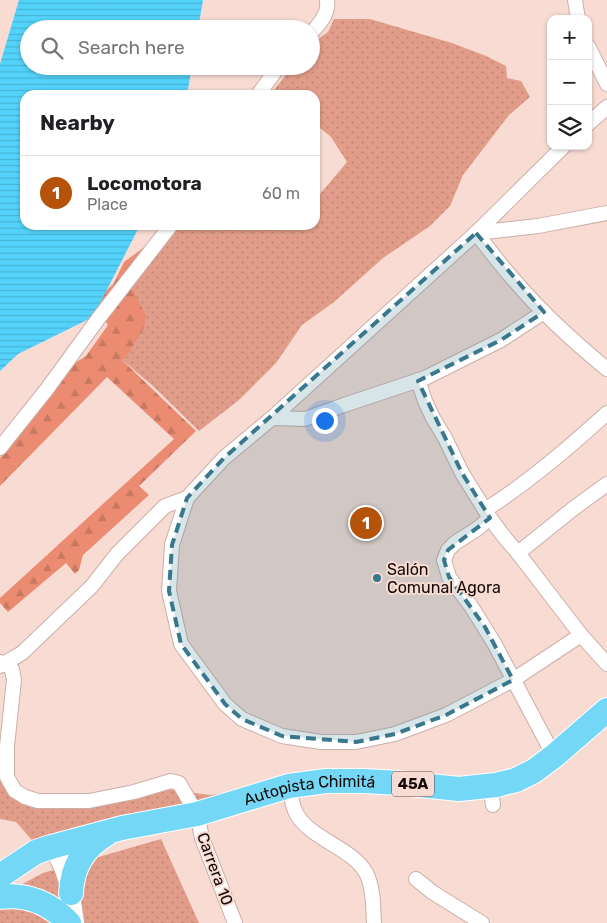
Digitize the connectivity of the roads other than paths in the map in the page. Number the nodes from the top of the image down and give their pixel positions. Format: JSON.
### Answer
{"nodes":[{"id":1,"x":326,"y":0,"type":"edge"},
{"id":2,"x":576,"y":0,"type":"edge"},
{"id":3,"x":578,"y":15,"type":"edge"},
{"id":4,"x":320,"y":24,"type":"edge"},
{"id":5,"x":592,"y":54,"type":"edge"},
{"id":6,"x":272,"y":75,"type":"edge"},
{"id":7,"x":607,"y":84,"type":"edge"},
{"id":8,"x":262,"y":90,"type":"edge"},
{"id":9,"x":607,"y":107,"type":"edge"},
{"id":10,"x":592,"y":120,"type":"edge"},
{"id":11,"x":560,"y":150,"type":"edge"},
{"id":12,"x":607,"y":213,"type":"edge"},
{"id":13,"x":168,"y":230,"type":"edge"},
{"id":14,"x":476,"y":233,"type":"junction"},
{"id":15,"x":544,"y":312,"type":"junction"},
{"id":16,"x":607,"y":369,"type":"edge"},
{"id":17,"x":418,"y":380,"type":"junction"},
{"id":18,"x":607,"y":413,"type":"edge"},
{"id":19,"x":272,"y":418,"type":"junction"},
{"id":20,"x":0,"y":448,"type":"edge"},
{"id":21,"x":607,"y":484,"type":"edge"},
{"id":22,"x":187,"y":498,"type":"junction"},
{"id":23,"x":488,"y":514,"type":"junction"},
{"id":24,"x":518,"y":553,"type":"junction"},
{"id":25,"x":581,"y":635,"type":"junction"},
{"id":26,"x":1,"y":664,"type":"edge"},
{"id":27,"x":607,"y":664,"type":"edge"},
{"id":28,"x":513,"y":680,"type":"junction"},
{"id":29,"x":607,"y":710,"type":"edge"},
{"id":30,"x":554,"y":756,"type":"junction"},
{"id":31,"x":289,"y":786,"type":"junction"},
{"id":32,"x":197,"y":814,"type":"junction"},
{"id":33,"x":122,"y":828,"type":"junction"},
{"id":34,"x":51,"y":847,"type":"junction"},
{"id":35,"x":0,"y":876,"type":"edge"},
{"id":36,"x":416,"y":879,"type":"dead end"},
{"id":37,"x":70,"y":893,"type":"junction"},
{"id":38,"x":0,"y":897,"type":"edge"},
{"id":39,"x":69,"y":923,"type":"edge"},
{"id":40,"x":75,"y":923,"type":"edge"},
{"id":41,"x":234,"y":923,"type":"edge"},
{"id":42,"x":374,"y":923,"type":"edge"},
{"id":43,"x":482,"y":923,"type":"edge"}],
"edges":[{"from":1,"to":4,"type":"street"},
{"from":2,"to":3,"type":"street"},
{"from":5,"to":7,"type":"street"},
{"from":6,"to":8,"type":"street"},
{"from":9,"to":10,"type":"street"},
{"from":11,"to":14,"type":"street"},
{"from":12,"to":14,"type":"street"},
{"from":13,"to":20,"type":"street"},
{"from":14,"to":15,"type":"street"},
{"from":14,"to":19,"type":"street"},
{"from":15,"to":16,"type":"street"},
{"from":15,"to":17,"type":"street"},
{"from":17,"to":19,"type":"street"},
{"from":17,"to":23,"type":"street"},
{"from":18,"to":23,"type":"street"},
{"from":19,"to":22,"type":"street"},
{"from":21,"to":24,"type":"street"},
{"from":22,"to":26,"type":"street"},
{"from":22,"to":28,"type":"street"},
{"from":23,"to":24,"type":"street"},
{"from":23,"to":28,"type":"street"},
{"from":24,"to":25,"type":"street"},
{"from":25,"to":27,"type":"street"},
{"from":25,"to":28,"type":"street"},
{"from":26,"to":32,"type":"street","name":"Carrera 10"},
{"from":28,"to":30,"type":"street"},
{"from":29,"to":30,"type":"highway","name":"Autopista Chimitá","number":"45A"},
{"from":30,"to":31,"type":"highway","name":"Autopista Chimitá","number":"45A"},
{"from":31,"to":32,"type":"highway","name":"Autopista Chimitá","number":"45A"},
{"from":31,"to":42,"type":"street"},
{"from":32,"to":33,"type":"highway","name":"Autopista Chimitá","number":"45A"},
{"from":32,"to":41,"type":"street","name":"Carrera 10"},
{"from":33,"to":34,"type":"highway","name":"Autopista Chimitá","number":"45A"},
{"from":33,"to":37,"type":"highway"},
{"from":34,"to":35,"type":"highway","name":"Autopista Chimitá","number":"45A"},
{"from":34,"to":37,"type":"street"},
{"from":36,"to":43,"type":"street"},
{"from":37,"to":40,"type":"street"},
{"from":38,"to":39,"type":"highway"}]}
